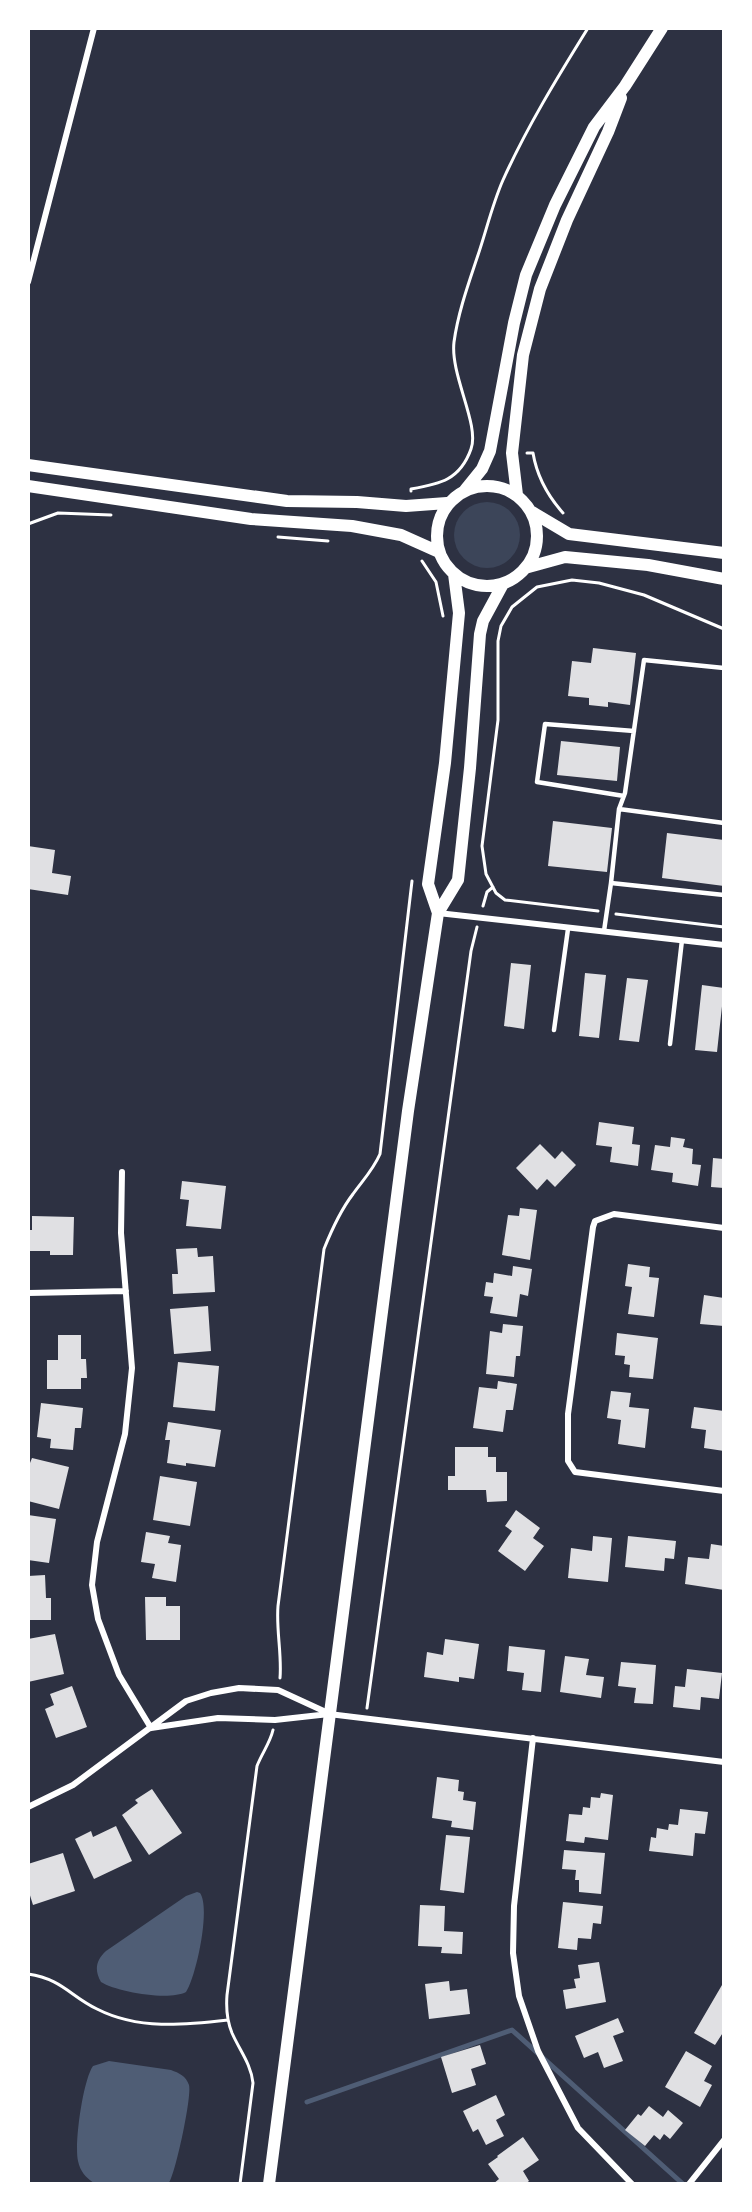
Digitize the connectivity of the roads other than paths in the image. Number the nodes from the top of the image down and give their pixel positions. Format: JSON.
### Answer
{"nodes":[{"id":1,"x":94,"y":28,"type":"edge"},
{"id":2,"x":662,"y":28,"type":"edge"},
{"id":3,"x":625,"y":86,"type":"junction"},
{"id":4,"x":28,"y":282,"type":"edge"},
{"id":5,"x":28,"y":465,"type":"edge"},
{"id":6,"x":28,"y":486,"type":"edge"},
{"id":7,"x":465,"y":490,"type":"junction"},
{"id":8,"x":517,"y":495,"type":"junction"},
{"id":9,"x":447,"y":503,"type":"junction"},
{"id":10,"x":532,"y":512,"type":"junction"},
{"id":11,"x":439,"y":552,"type":"junction"},
{"id":12,"x":723,"y":553,"type":"edge"},
{"id":13,"x":525,"y":568,"type":"junction"},
{"id":14,"x":454,"y":574,"type":"junction"},
{"id":15,"x":723,"y":579,"type":"edge"},
{"id":16,"x":503,"y":584,"type":"junction"},
{"id":17,"x":723,"y":668,"type":"edge"},
{"id":18,"x":634,"y":731,"type":"junction"},
{"id":19,"x":624,"y":796,"type":"junction"},
{"id":20,"x":619,"y":809,"type":"junction"},
{"id":21,"x":723,"y":823,"type":"edge"},
{"id":22,"x":611,"y":883,"type":"junction"},
{"id":23,"x":723,"y":895,"type":"edge"},
{"id":24,"x":438,"y":913,"type":"junction"},
{"id":25,"x":567,"y":929,"type":"junction"},
{"id":26,"x":604,"y":931,"type":"junction"},
{"id":27,"x":682,"y":940,"type":"junction"},
{"id":28,"x":723,"y":945,"type":"edge"},
{"id":29,"x":554,"y":1030,"type":"dead end"},
{"id":30,"x":670,"y":1044,"type":"dead end"},
{"id":31,"x":122,"y":1172,"type":"dead end"},
{"id":32,"x":723,"y":1228,"type":"edge"},
{"id":33,"x":126,"y":1291,"type":"junction"},
{"id":34,"x":28,"y":1293,"type":"edge"},
{"id":35,"x":723,"y":1491,"type":"edge"},
{"id":36,"x":329,"y":1714,"type":"junction"},
{"id":37,"x":151,"y":1728,"type":"junction"},
{"id":38,"x":533,"y":1738,"type":"junction"},
{"id":39,"x":723,"y":1762,"type":"edge"},
{"id":40,"x":28,"y":1808,"type":"edge"},
{"id":41,"x":723,"y":2140,"type":"edge"},
{"id":42,"x":269,"y":2184,"type":"edge"},
{"id":43,"x":632,"y":2184,"type":"edge"},
{"id":44,"x":690,"y":2184,"type":"edge"}],
"edges":[{"from":1,"to":4,"type":"street"},
{"from":2,"to":3,"type":"main road"},
{"from":3,"to":7,"type":"main road"},
{"from":3,"to":8,"type":"main road"},
{"from":5,"to":9,"type":"main road"},
{"from":6,"to":11,"type":"main road"},
{"from":7,"to":8,"type":"main road"},
{"from":7,"to":9,"type":"main road"},
{"from":8,"to":10,"type":"main road"},
{"from":9,"to":11,"type":"main road"},
{"from":10,"to":12,"type":"main road"},
{"from":10,"to":13,"type":"main road"},
{"from":11,"to":14,"type":"main road"},
{"from":13,"to":15,"type":"main road"},
{"from":13,"to":16,"type":"main road"},
{"from":14,"to":16,"type":"main road"},
{"from":14,"to":24,"type":"main road"},
{"from":16,"to":24,"type":"main road"},
{"from":17,"to":18,"type":"lane"},
{"from":18,"to":19,"type":"lane"},
{"from":18,"to":19,"type":"lane"},
{"from":19,"to":20,"type":"lane"},
{"from":20,"to":21,"type":"lane"},
{"from":20,"to":22,"type":"lane"},
{"from":22,"to":23,"type":"lane"},
{"from":22,"to":26,"type":"lane"},
{"from":24,"to":25,"type":"street"},
{"from":24,"to":36,"type":"main road"},
{"from":25,"to":26,"type":"street"},
{"from":25,"to":29,"type":"lane"},
{"from":26,"to":27,"type":"street"},
{"from":27,"to":28,"type":"street"},
{"from":27,"to":30,"type":"lane"},
{"from":31,"to":33,"type":"street"},
{"from":32,"to":35,"type":"street"},
{"from":33,"to":34,"type":"street"},
{"from":33,"to":37,"type":"street"},
{"from":36,"to":37,"type":"street"},
{"from":36,"to":37,"type":"street"},
{"from":36,"to":38,"type":"street"},
{"from":36,"to":42,"type":"main road"},
{"from":37,"to":40,"type":"street"},
{"from":38,"to":39,"type":"street"},
{"from":38,"to":43,"type":"street"},
{"from":41,"to":44,"type":"street"}]}
